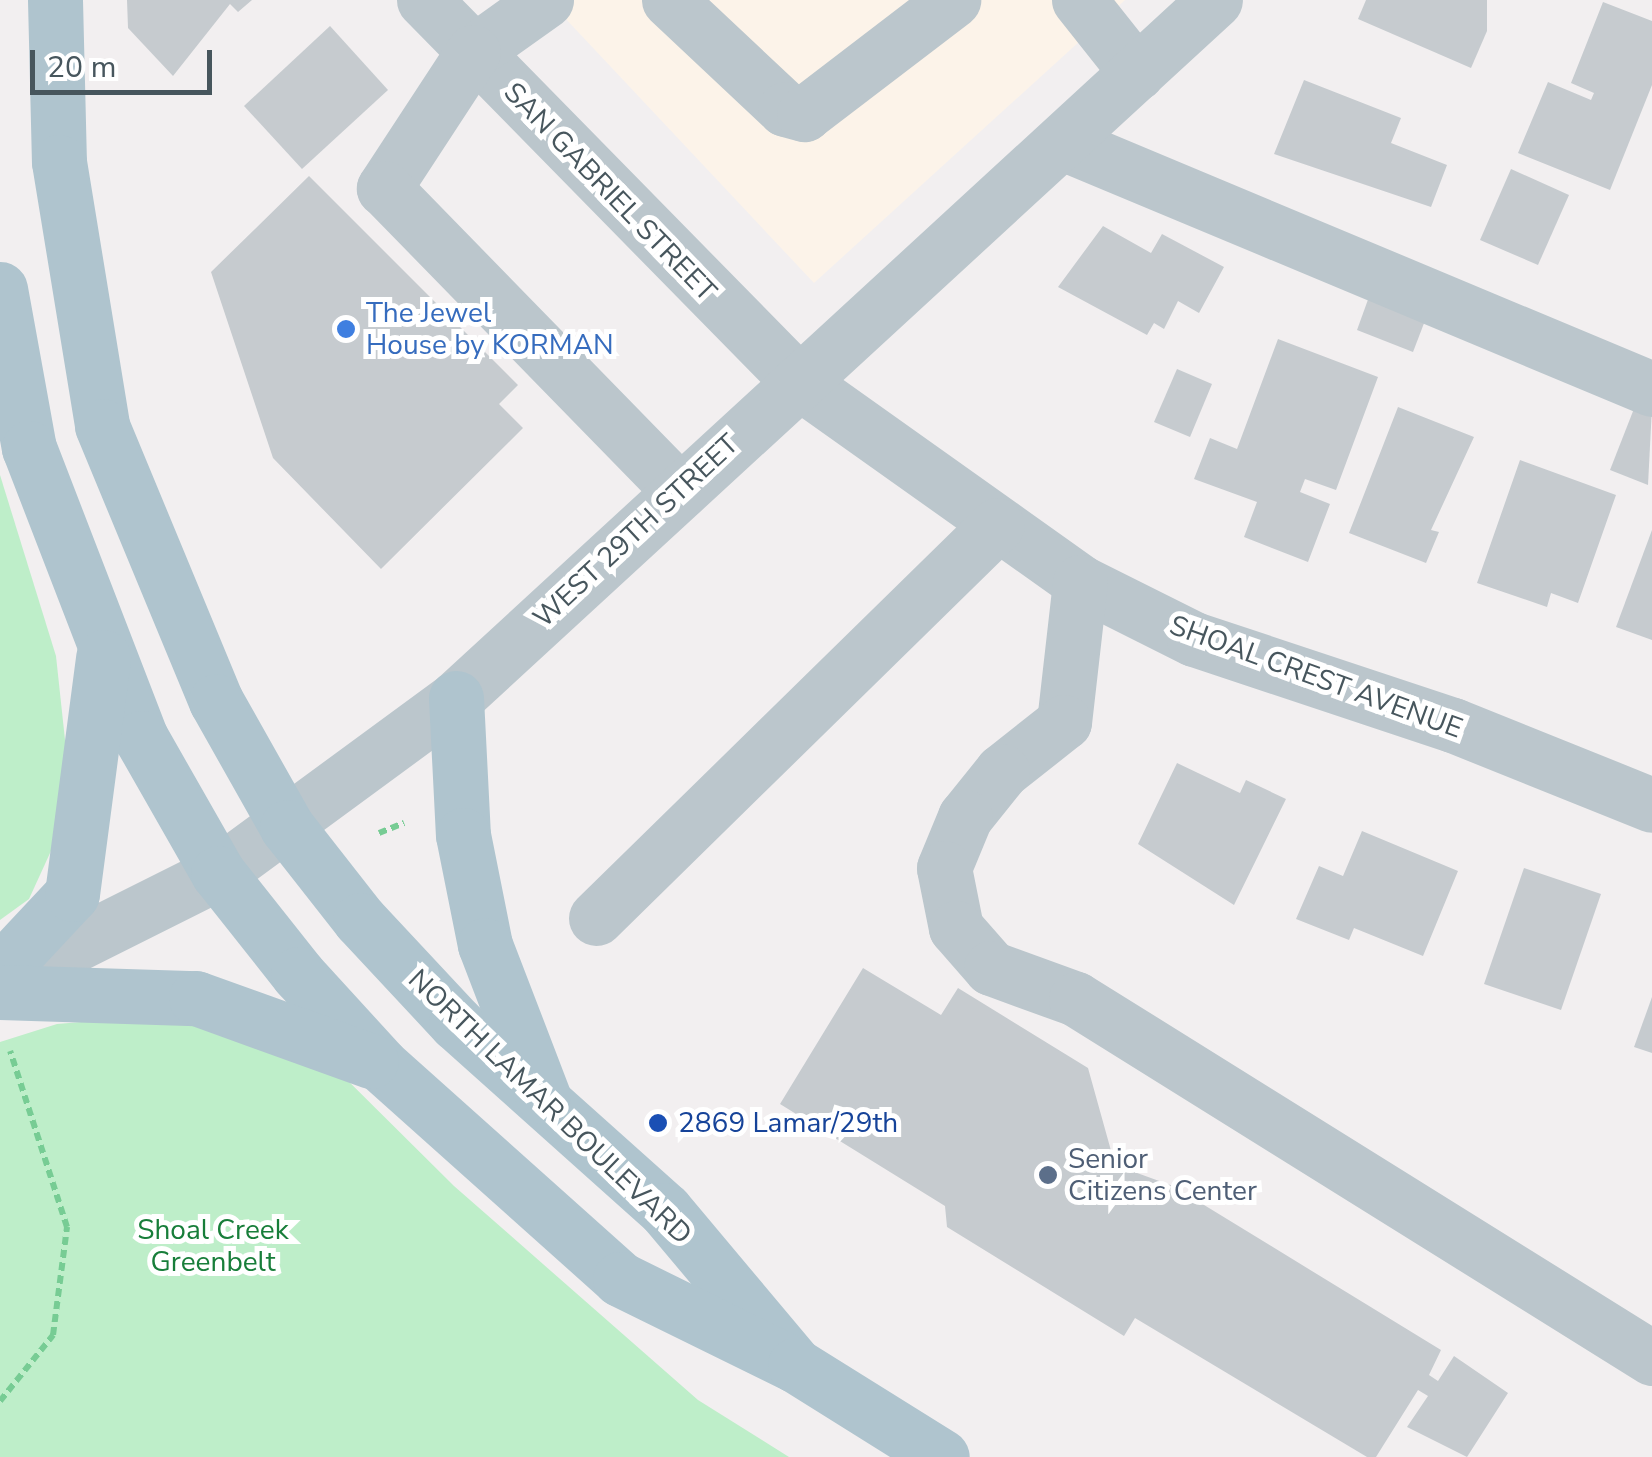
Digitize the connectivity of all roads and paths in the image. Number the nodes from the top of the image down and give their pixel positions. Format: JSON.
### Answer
{"nodes":[{"id":1,"x":54,"y":0,"type":"edge"},
{"id":2,"x":424,"y":0,"type":"edge"},
{"id":3,"x":546,"y":0,"type":"edge"},
{"id":4,"x":669,"y":0,"type":"edge"},
{"id":5,"x":954,"y":0,"type":"edge"},
{"id":6,"x":1078,"y":0,"type":"edge"},
{"id":7,"x":1215,"y":0,"type":"edge"},
{"id":8,"x":474,"y":52,"type":"junction"},
{"id":9,"x":1137,"y":73,"type":"junction"},
{"id":10,"x":1063,"y":143,"type":"junction"},
{"id":11,"x":0,"y":289,"type":"edge"},
{"id":12,"x":799,"y":382,"type":"junction"},
{"id":13,"x":1652,"y":389,"type":"edge"},
{"id":14,"x":680,"y":491,"type":"junction"},
{"id":15,"x":997,"y":525,"type":"junction"},
{"id":16,"x":1080,"y":582,"type":"junction"},
{"id":17,"x":104,"y":644,"type":"junction"},
{"id":18,"x":456,"y":698,"type":"junction"},
{"id":19,"x":1652,"y":805,"type":"edge"},
{"id":20,"x":287,"y":827,"type":"junction"},
{"id":21,"x":218,"y":873,"type":"junction"},
{"id":22,"x":596,"y":918,"type":"dead end"},
{"id":23,"x":0,"y":971,"type":"edge"},
{"id":24,"x":0,"y":982,"type":"edge"},
{"id":25,"x":0,"y":992,"type":"edge"},
{"id":26,"x":28,"y":1046,"type":"dead end"},
{"id":27,"x":381,"y":1065,"type":"junction"},
{"id":28,"x":548,"y":1108,"type":"junction"},
{"id":29,"x":1652,"y":1358,"type":"edge"},
{"id":30,"x":796,"y":1365,"type":"junction"},
{"id":31,"x":0,"y":1401,"type":"edge"},
{"id":32,"x":942,"y":1457,"type":"edge"}],
"edges":[{"from":1,"to":20,"type":"main road","name":"NORTH LAMAR BOULEVARD"},
{"from":2,"to":8,"type":"street","name":"SAN GABRIEL STREET"},
{"from":3,"to":8,"type":"street"},
{"from":4,"to":5,"type":"street"},
{"from":6,"to":9,"type":"street"},
{"from":7,"to":9,"type":"street","name":"WEST 29TH STREET"},
{"from":8,"to":12,"type":"street","name":"SAN GABRIEL STREET"},
{"from":8,"to":14,"type":"street"},
{"from":9,"to":10,"type":"street","name":"WEST 29TH STREET"},
{"from":10,"to":12,"type":"street","name":"WEST 29TH STREET"},
{"from":10,"to":13,"type":"street"},
{"from":11,"to":17,"type":"main road","name":"NORTH LAMAR BOULEVARD"},
{"from":12,"to":14,"type":"street","name":"WEST 29TH STREET"},
{"from":12,"to":15,"type":"street","name":"SHOAL CREST AVENUE"},
{"from":14,"to":18,"type":"street","name":"WEST 29TH STREET"},
{"from":15,"to":16,"type":"street","name":"SHOAL CREST AVENUE"},
{"from":15,"to":22,"type":"street"},
{"from":16,"to":19,"type":"street","name":"SHOAL CREST AVENUE"},
{"from":16,"to":29,"type":"street"},
{"from":17,"to":21,"type":"main road","name":"NORTH LAMAR BOULEVARD"},
{"from":17,"to":23,"type":"main road"},
{"from":18,"to":20,"type":"street","name":"WEST 29TH STREET"},
{"from":18,"to":28,"type":"main road"},
{"from":20,"to":21,"type":"street","name":"WEST 29TH STREET"},
{"from":20,"to":28,"type":"main road","name":"NORTH LAMAR BOULEVARD"},
{"from":21,"to":24,"type":"street","name":"WEST 29TH STREET"},
{"from":21,"to":27,"type":"main road","name":"NORTH LAMAR BOULEVARD"},
{"from":25,"to":27,"type":"main road"},
{"from":26,"to":31,"type":"path"},
{"from":27,"to":30,"type":"main road","name":"NORTH LAMAR BOULEVARD"},
{"from":28,"to":30,"type":"main road","name":"NORTH LAMAR BOULEVARD"},
{"from":30,"to":32,"type":"main road","name":"NORTH LAMAR BOULEVARD"}]}
